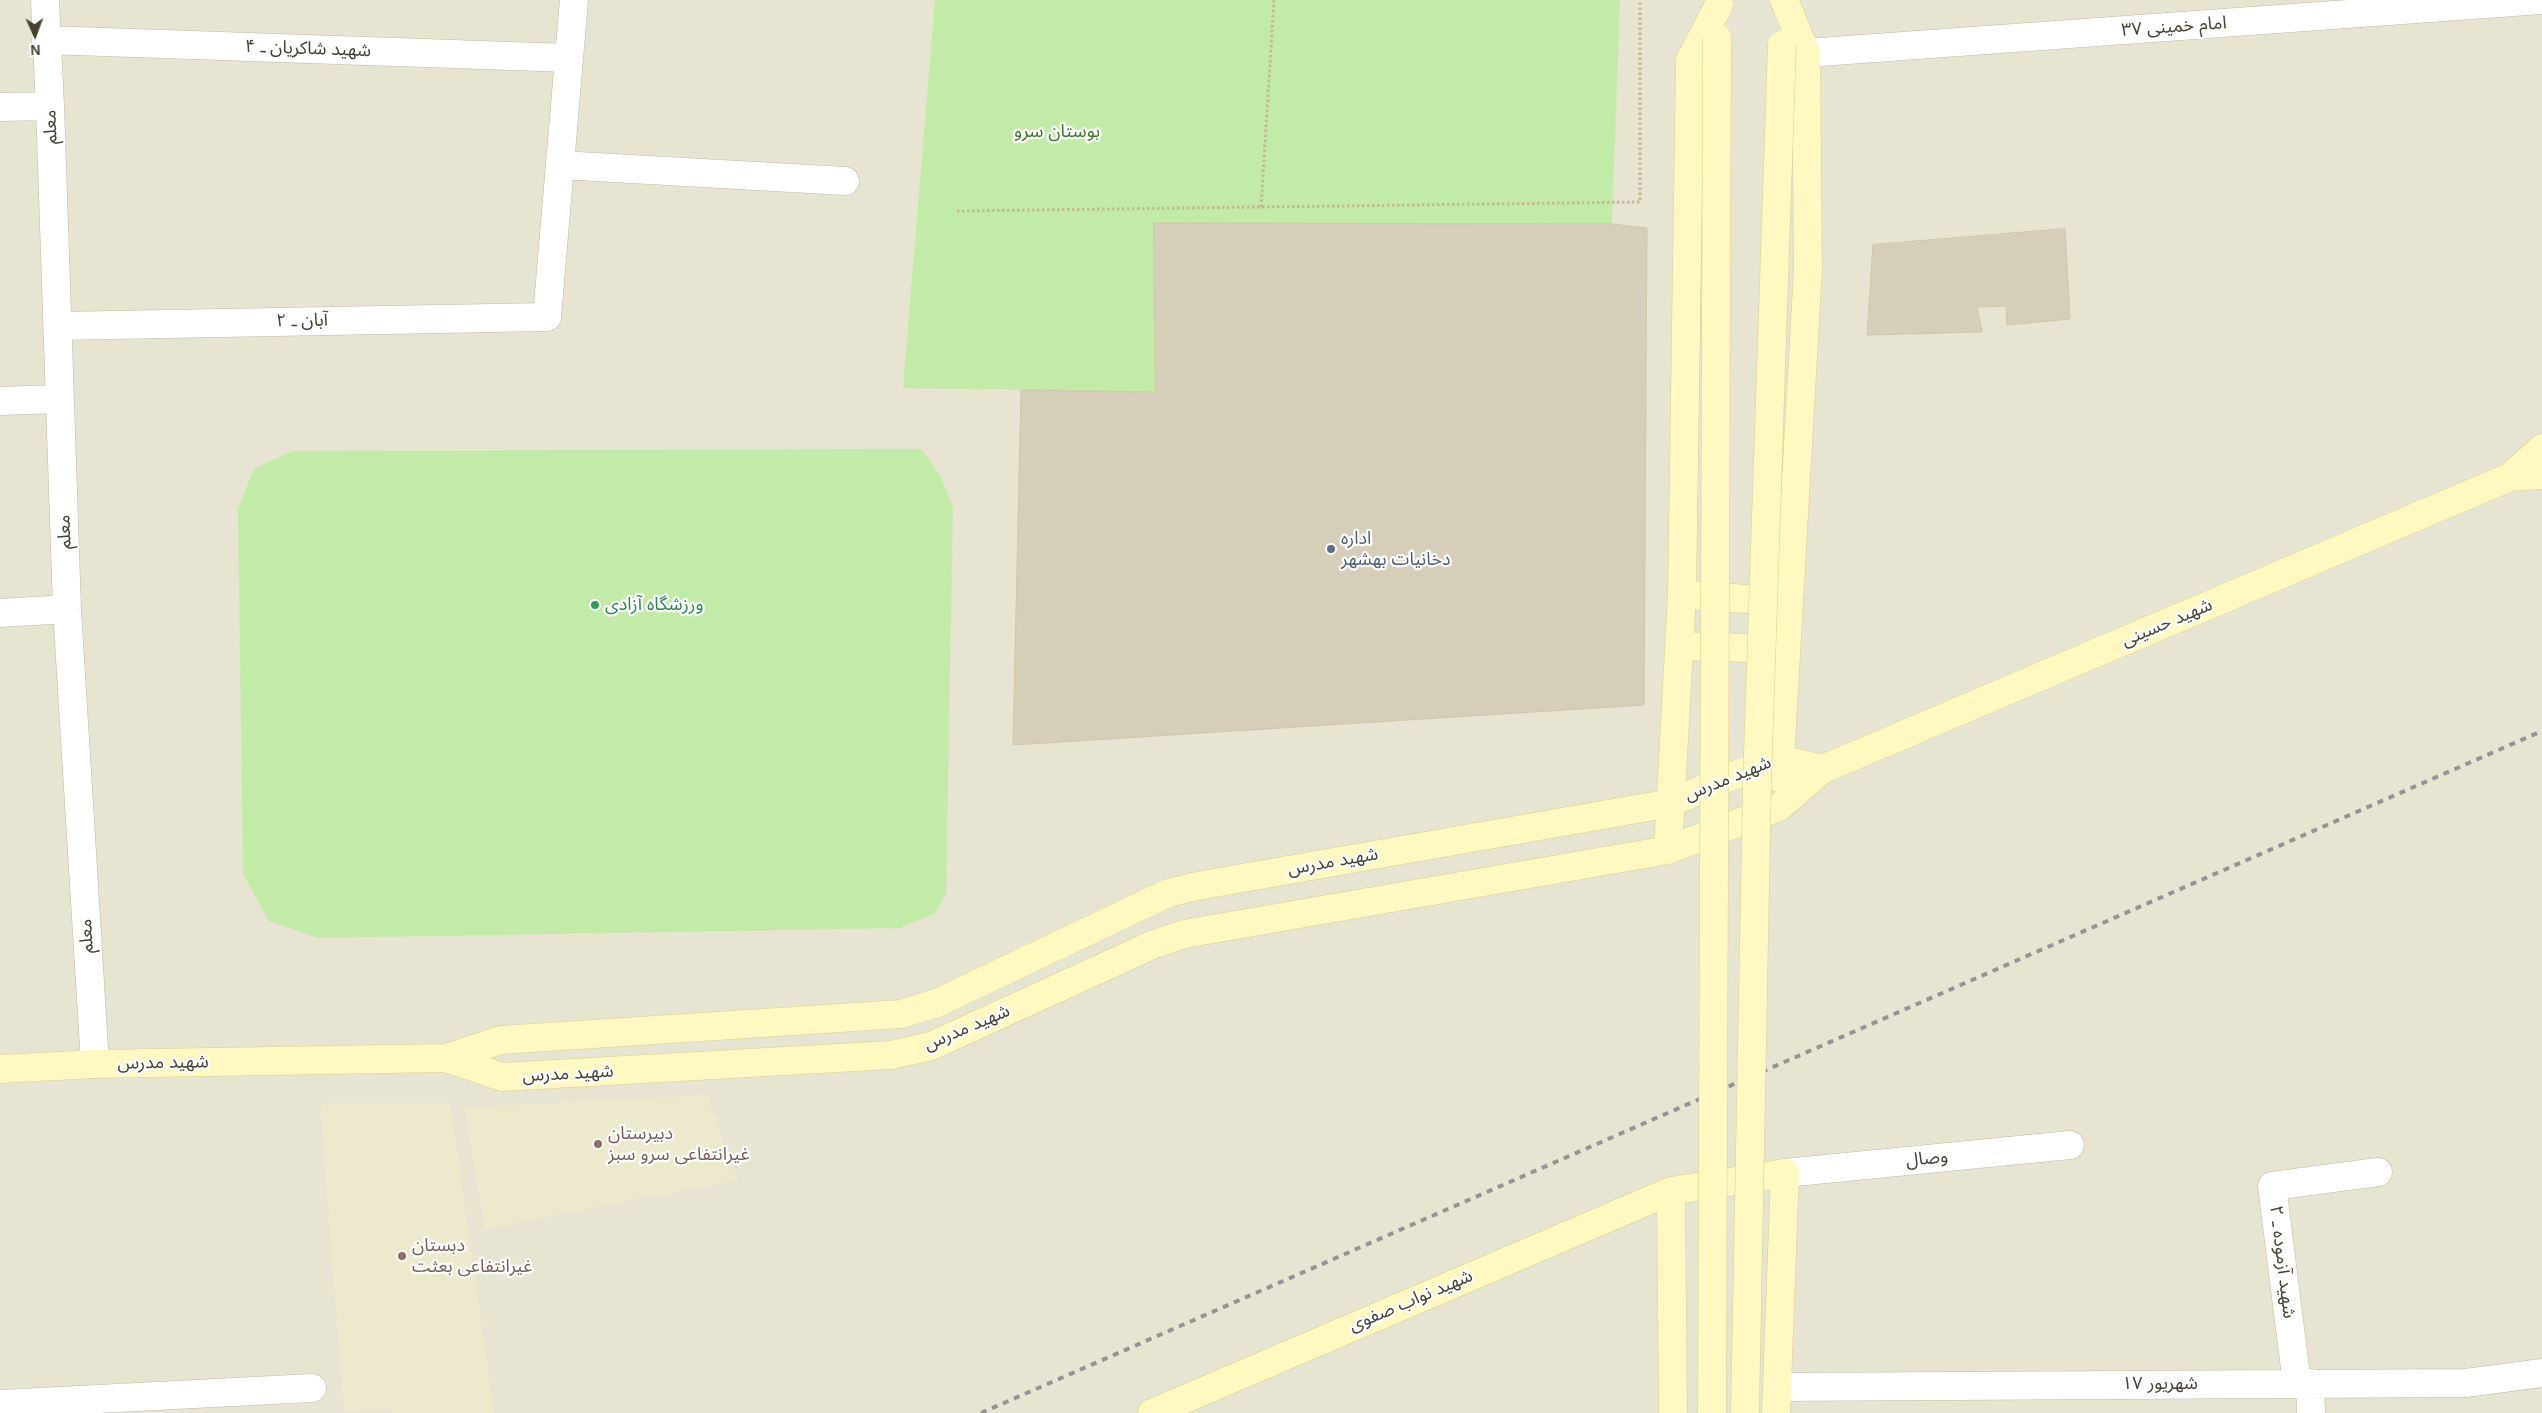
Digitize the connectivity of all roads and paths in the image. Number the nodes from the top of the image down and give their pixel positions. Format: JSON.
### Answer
{"nodes":[{"id":1,"x":45,"y":0,"type":"edge"},
{"id":2,"x":574,"y":0,"type":"edge"},
{"id":3,"x":1274,"y":0,"type":"edge"},
{"id":4,"x":1640,"y":0,"type":"edge"},
{"id":5,"x":1784,"y":0,"type":"edge"},
{"id":6,"x":2542,"y":0,"type":"edge"},
{"id":7,"x":1719,"y":3,"type":"edge"},
{"id":8,"x":46,"y":40,"type":"junction"},
{"id":9,"x":1794,"y":49,"type":"junction"},
{"id":10,"x":569,"y":58,"type":"junction"},
{"id":11,"x":50,"y":106,"type":"junction"},
{"id":12,"x":0,"y":107,"type":"edge"},
{"id":13,"x":560,"y":166,"type":"junction"},
{"id":14,"x":845,"y":181,"type":"dead end"},
{"id":15,"x":1261,"y":207,"type":"junction"},
{"id":16,"x":957,"y":211,"type":"dead end"},
{"id":17,"x":58,"y":326,"type":"junction"},
{"id":18,"x":60,"y":400,"type":"junction"},
{"id":19,"x":0,"y":401,"type":"edge"},
{"id":20,"x":2542,"y":448,"type":"edge"},
{"id":21,"x":2542,"y":476,"type":"edge"},
{"id":22,"x":2510,"y":478,"type":"junction"},
{"id":23,"x":1682,"y":594,"type":"junction"},
{"id":24,"x":1788,"y":602,"type":"junction"},
{"id":25,"x":68,"y":609,"type":"junction"},
{"id":26,"x":0,"y":613,"type":"edge"},
{"id":27,"x":1680,"y":646,"type":"junction"},
{"id":28,"x":1785,"y":649,"type":"junction"},
{"id":29,"x":1779,"y":758,"type":"junction"},
{"id":30,"x":1823,"y":769,"type":"junction"},
{"id":31,"x":1671,"y":803,"type":"junction"},
{"id":32,"x":1778,"y":807,"type":"junction"},
{"id":33,"x":1668,"y":850,"type":"junction"},
{"id":34,"x":446,"y":1058,"type":"junction"},
{"id":35,"x":95,"y":1064,"type":"junction"},
{"id":36,"x":0,"y":1069,"type":"edge"},
{"id":37,"x":2070,"y":1144,"type":"dead end"},
{"id":38,"x":2378,"y":1172,"type":"dead end"},
{"id":39,"x":1785,"y":1173,"type":"junction"},
{"id":40,"x":1671,"y":1191,"type":"junction"},
{"id":41,"x":2542,"y":1373,"type":"edge"},
{"id":42,"x":2304,"y":1384,"type":"junction"},
{"id":43,"x":312,"y":1388,"type":"dead end"},
{"id":44,"x":1777,"y":1400,"type":"edge"},
{"id":45,"x":0,"y":1404,"type":"edge"},
{"id":46,"x":122,"y":1405,"type":"edge"},
{"id":47,"x":1152,"y":1413,"type":"edge"},
{"id":48,"x":1673,"y":1413,"type":"edge"},
{"id":49,"x":1712,"y":1413,"type":"edge"},
{"id":50,"x":1745,"y":1413,"type":"edge"},
{"id":51,"x":2311,"y":1413,"type":"edge"}],
"edges":[{"from":1,"to":8,"type":"street","name":"معلم"},
{"from":2,"to":10,"type":"street"},
{"from":3,"to":15,"type":"path"},
{"from":4,"to":15,"type":"path"},
{"from":5,"to":9,"type":"street"},
{"from":6,"to":9,"type":"street","name":"امام خمینی ۳۷"},
{"from":7,"to":23,"type":"street"},
{"from":7,"to":49,"type":"street","bridge":true},
{"from":8,"to":10,"type":"street","name":"شهید شاکریان ـ ۴"},
{"from":8,"to":11,"type":"street","name":"معلم"},
{"from":9,"to":24,"type":"street"},
{"from":9,"to":50,"type":"street","bridge":true},
{"from":10,"to":13,"type":"street"},
{"from":11,"to":12,"type":"street"},
{"from":11,"to":17,"type":"street","name":"معلم"},
{"from":13,"to":14,"type":"street"},
{"from":13,"to":17,"type":"street","name":"آبان ـ ۲"},
{"from":15,"to":16,"type":"path"},
{"from":17,"to":18,"type":"street","name":"معلم"},
{"from":18,"to":19,"type":"street"},
{"from":18,"to":25,"type":"street","name":"معلم"},
{"from":20,"to":22,"type":"street","name":"شهید حسینی"},
{"from":21,"to":22,"type":"street","name":"شهید حسینی"},
{"from":22,"to":30,"type":"street","name":"شهید حسینی"},
{"from":23,"to":24,"type":"street"},
{"from":23,"to":27,"type":"street"},
{"from":24,"to":28,"type":"street"},
{"from":25,"to":26,"type":"street"},
{"from":25,"to":35,"type":"street","name":"معلم"},
{"from":27,"to":28,"type":"street"},
{"from":27,"to":31,"type":"street"},
{"from":28,"to":29,"type":"street"},
{"from":29,"to":30,"type":"street","name":"شهید مدرس"},
{"from":29,"to":31,"type":"street","name":"شهید مدرس"},
{"from":29,"to":32,"type":"street"},
{"from":30,"to":32,"type":"street","name":"شهید مدرس"},
{"from":31,"to":33,"type":"street"},
{"from":31,"to":34,"type":"street","name":"شهید مدرس"},
{"from":32,"to":33,"type":"street","name":"شهید مدرس"},
{"from":33,"to":34,"type":"street","name":"شهید مدرس"},
{"from":34,"to":35,"type":"street","name":"شهید مدرس"},
{"from":35,"to":36,"type":"street","name":"شهید مدرس"},
{"from":37,"to":39,"type":"street","name":"وصال"},
{"from":38,"to":42,"type":"street","name":"شهید آزموده ـ ۲"},
{"from":39,"to":40,"type":"street","name":"شهید نواب صفوی"},
{"from":39,"to":44,"type":"street"},
{"from":40,"to":47,"type":"street","name":"شهید نواب صفوی"},
{"from":40,"to":48,"type":"street"},
{"from":41,"to":42,"type":"street","name":"۱۷ شهریور"},
{"from":42,"to":44,"type":"street","name":"۱۷ شهریور"},
{"from":42,"to":51,"type":"street"},
{"from":43,"to":46,"type":"street"},
{"from":45,"to":46,"type":"street"}]}
